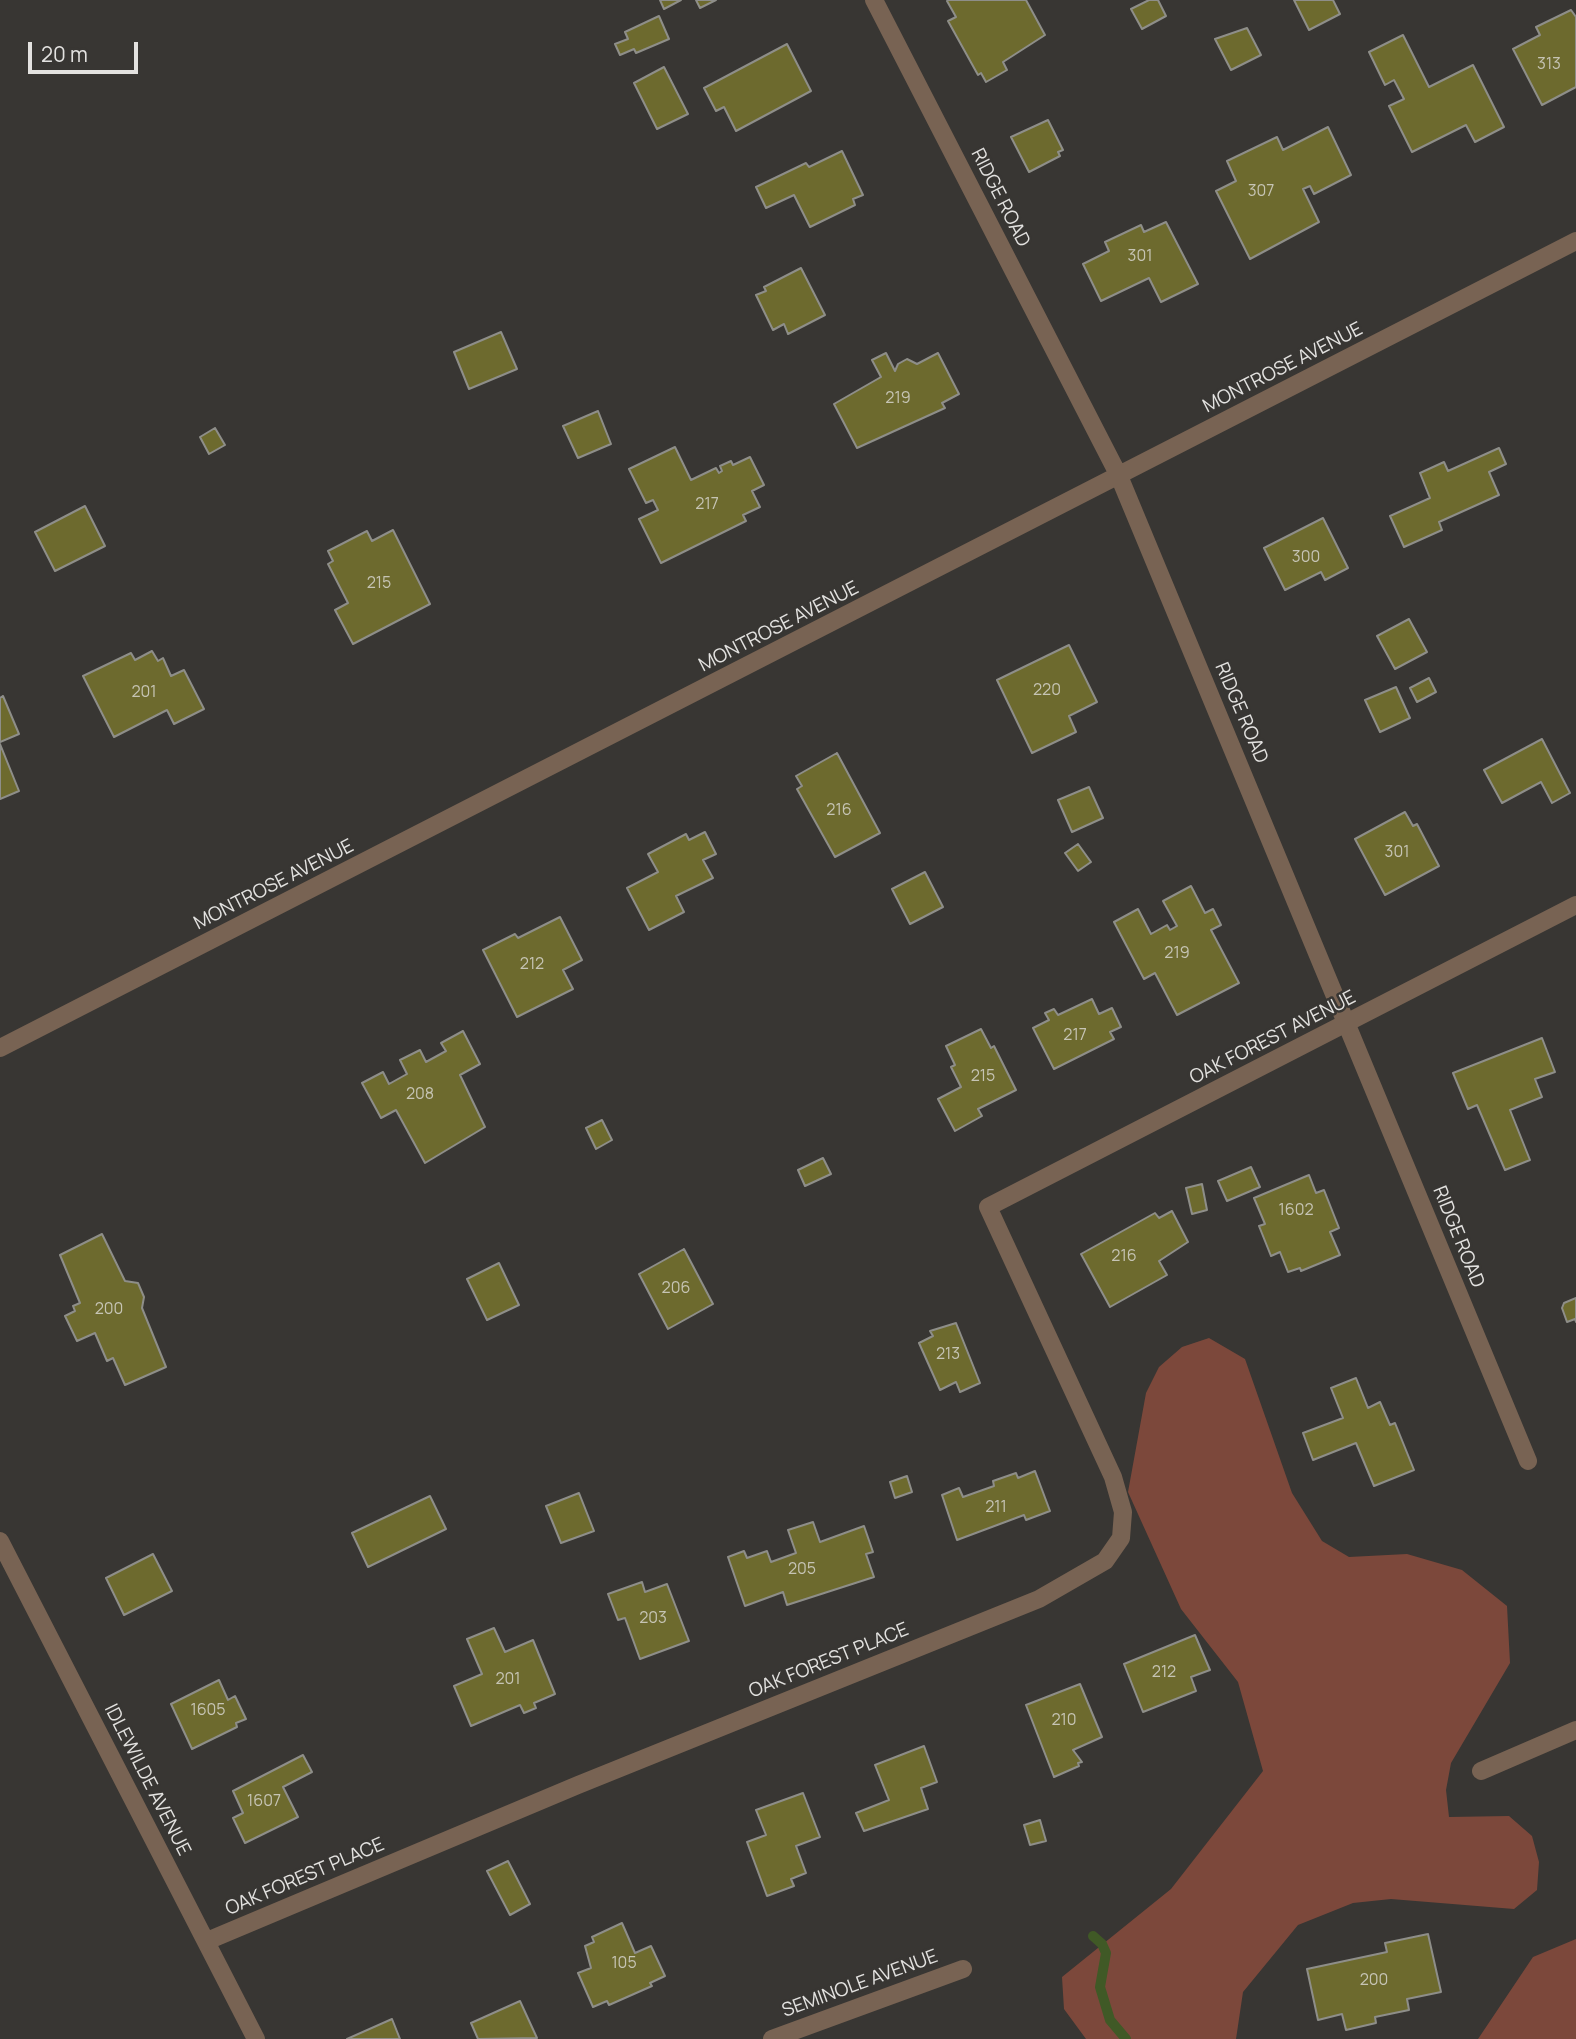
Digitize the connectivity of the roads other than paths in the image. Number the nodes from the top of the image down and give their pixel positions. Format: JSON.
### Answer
{"nodes":[{"id":1,"x":874,"y":0,"type":"edge"},
{"id":2,"x":1576,"y":242,"type":"edge"},
{"id":3,"x":1119,"y":476,"type":"junction"},
{"id":4,"x":1576,"y":905,"type":"edge"},
{"id":5,"x":1348,"y":1024,"type":"junction"},
{"id":6,"x":0,"y":1048,"type":"edge"},
{"id":7,"x":988,"y":1207,"type":"joint"},
{"id":8,"x":1528,"y":1461,"type":"dead end"},
{"id":9,"x":0,"y":1541,"type":"edge"},
{"id":10,"x":1576,"y":1730,"type":"edge"},
{"id":11,"x":1481,"y":1771,"type":"dead end"},
{"id":12,"x":207,"y":1941,"type":"junction"},
{"id":13,"x":963,"y":1969,"type":"dead end"},
{"id":14,"x":256,"y":2039,"type":"edge"},
{"id":15,"x":772,"y":2039,"type":"edge"}],
"edges":[{"from":1,"to":3,"type":"street","name":"RIDGE ROAD"},
{"from":2,"to":3,"type":"street","name":"MONTROSE AVENUE"},
{"from":3,"to":5,"type":"street","name":"RIDGE ROAD"},
{"from":3,"to":6,"type":"street","name":"MONTROSE AVENUE"},
{"from":4,"to":5,"type":"street","name":"OAK FOREST AVENUE"},
{"from":5,"to":7,"type":"street","name":"OAK FOREST AVENUE"},
{"from":5,"to":8,"type":"street","name":"RIDGE ROAD"},
{"from":7,"to":12,"type":"street","name":"OAK FOREST PLACE"},
{"from":9,"to":12,"type":"street","name":"IDLEWILDE AVENUE"},
{"from":10,"to":11,"type":"street"},
{"from":12,"to":14,"type":"street","name":"IDLEWILDE AVENUE"},
{"from":13,"to":15,"type":"street","name":"SEMINOLE AVENUE"}]}
